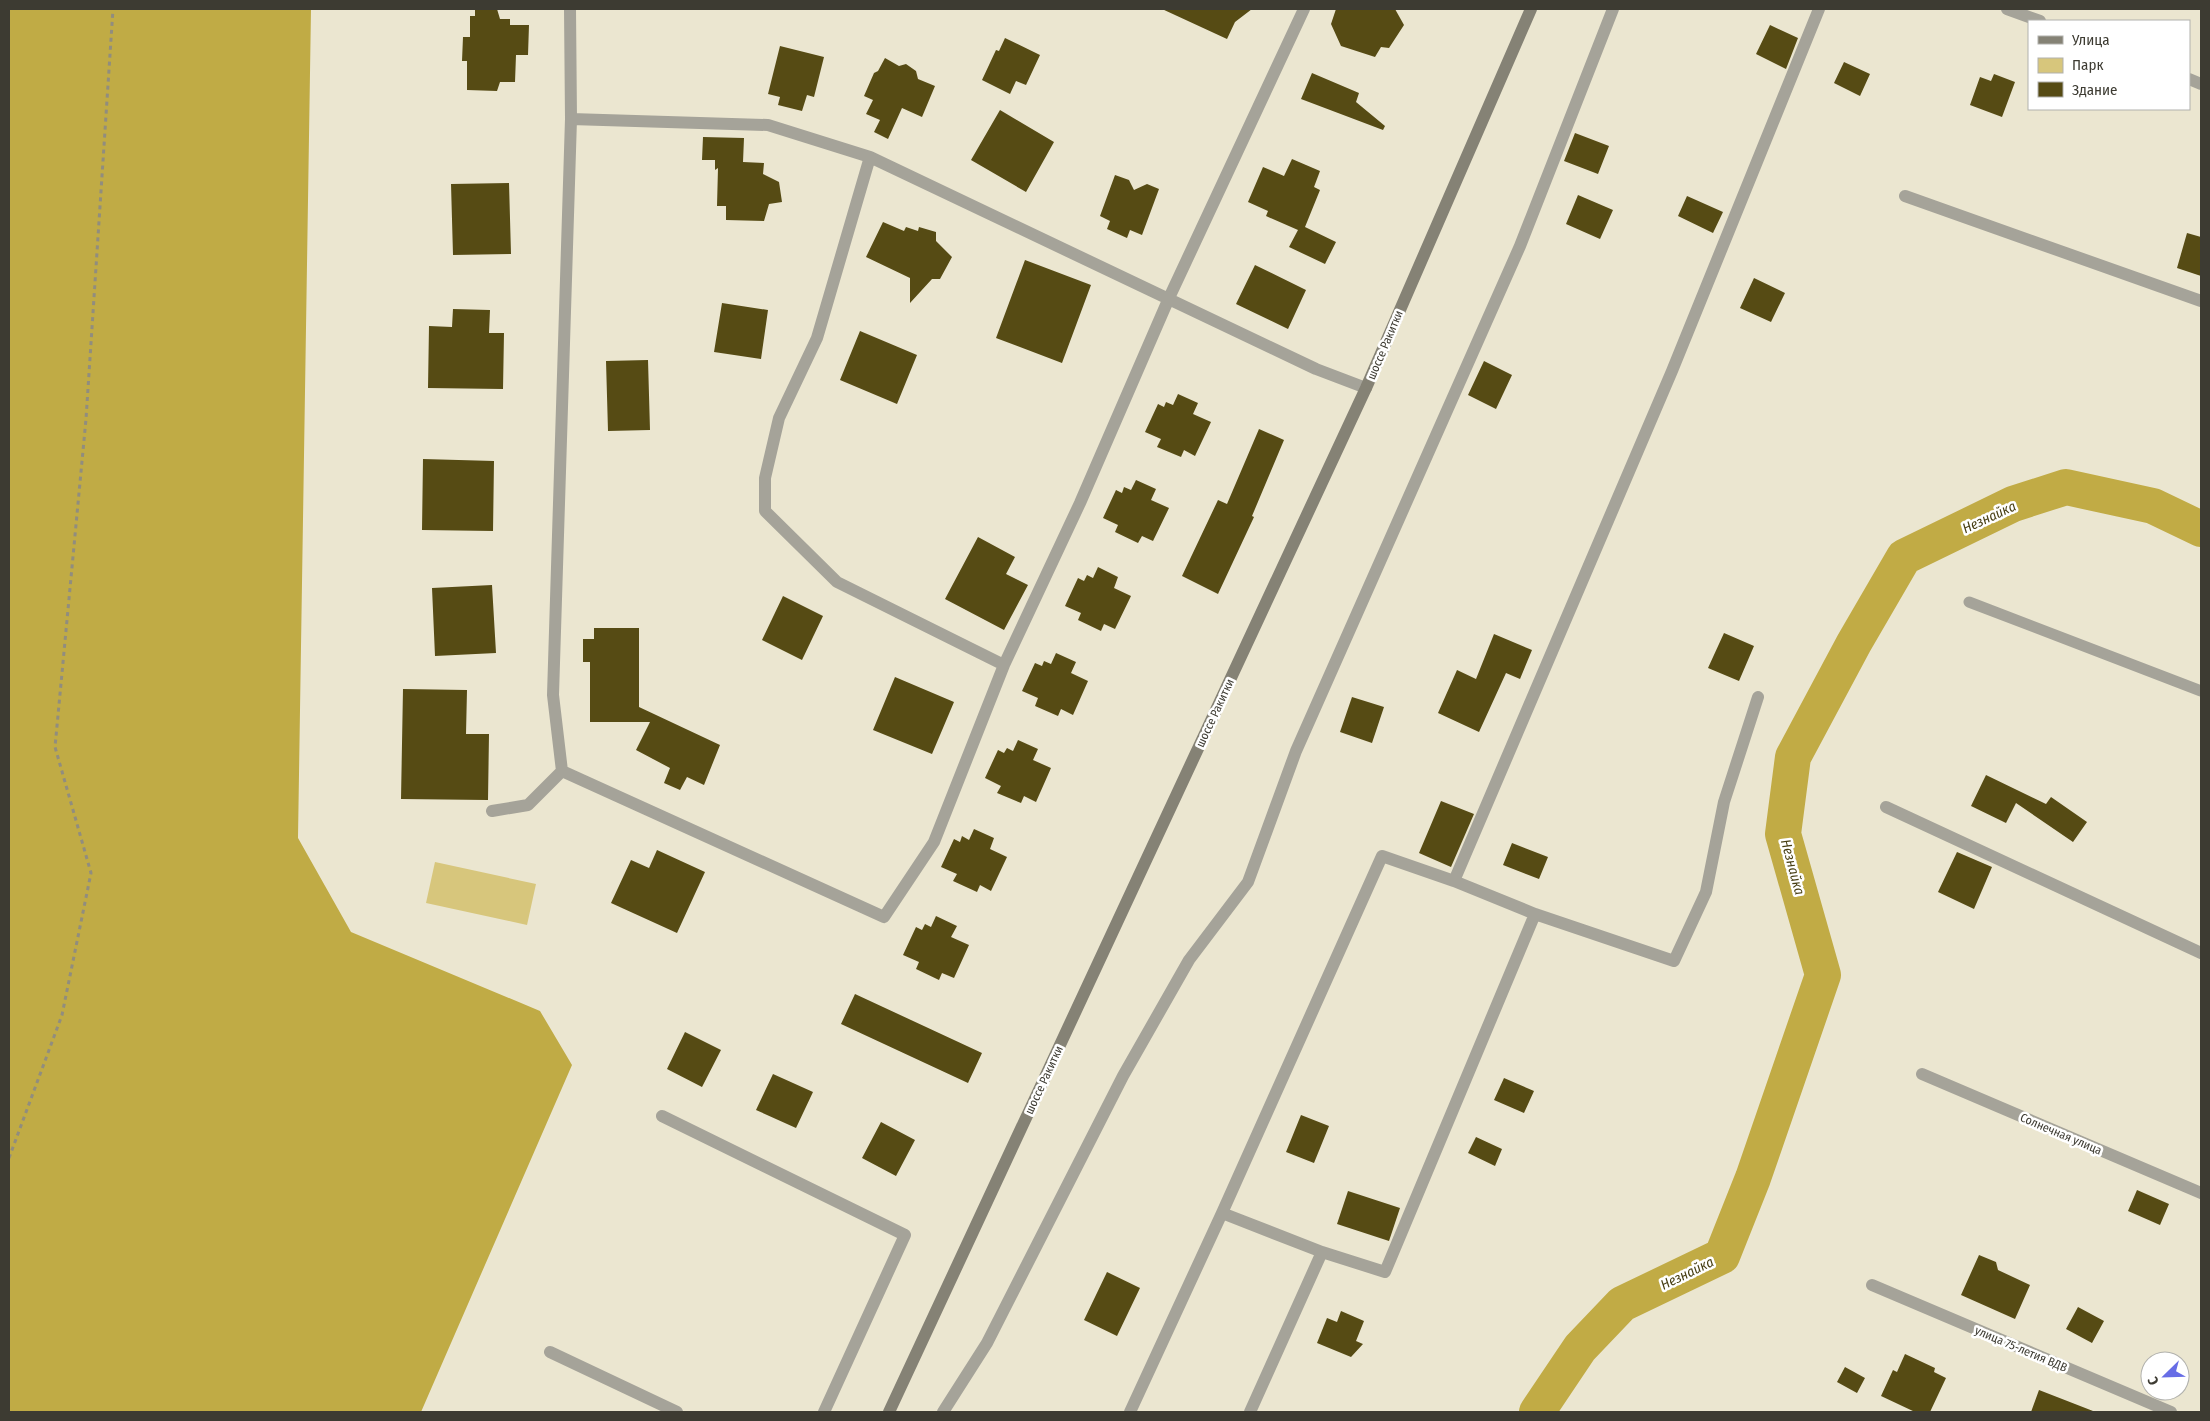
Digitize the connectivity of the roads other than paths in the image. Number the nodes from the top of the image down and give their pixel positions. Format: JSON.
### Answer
{"nodes":[{"id":1,"x":570,"y":9,"type":"edge"},
{"id":2,"x":1304,"y":9,"type":"edge"},
{"id":3,"x":1531,"y":9,"type":"edge"},
{"id":4,"x":1613,"y":9,"type":"edge"},
{"id":5,"x":1819,"y":9,"type":"edge"},
{"id":6,"x":2007,"y":9,"type":"edge"},
{"id":7,"x":2037,"y":20,"type":"edge"},
{"id":8,"x":571,"y":120,"type":"junction"},
{"id":9,"x":870,"y":157,"type":"junction"},
{"id":10,"x":1906,"y":196,"type":"dead end"},
{"id":11,"x":1169,"y":298,"type":"junction"},
{"id":12,"x":2201,"y":301,"type":"edge"},
{"id":13,"x":1366,"y":388,"type":"junction"},
{"id":14,"x":1969,"y":602,"type":"dead end"},
{"id":15,"x":1004,"y":665,"type":"junction"},
{"id":16,"x":2201,"y":691,"type":"edge"},
{"id":17,"x":1758,"y":697,"type":"dead end"},
{"id":18,"x":562,"y":771,"type":"junction"},
{"id":19,"x":1886,"y":807,"type":"dead end"},
{"id":20,"x":492,"y":811,"type":"dead end"},
{"id":21,"x":1454,"y":880,"type":"junction"},
{"id":22,"x":1535,"y":914,"type":"junction"},
{"id":23,"x":2201,"y":953,"type":"edge"},
{"id":24,"x":1922,"y":1074,"type":"dead end"},
{"id":25,"x":662,"y":1116,"type":"dead end"},
{"id":26,"x":2201,"y":1193,"type":"edge"},
{"id":27,"x":1222,"y":1213,"type":"junction"},
{"id":28,"x":1322,"y":1252,"type":"junction"},
{"id":29,"x":1872,"y":1285,"type":"dead end"},
{"id":30,"x":550,"y":1352,"type":"dead end"},
{"id":31,"x":677,"y":1412,"type":"edge"},
{"id":32,"x":824,"y":1412,"type":"edge"},
{"id":33,"x":889,"y":1412,"type":"edge"},
{"id":34,"x":943,"y":1412,"type":"edge"},
{"id":35,"x":1130,"y":1412,"type":"edge"},
{"id":36,"x":1250,"y":1412,"type":"edge"},
{"id":37,"x":2171,"y":1412,"type":"edge"}],
"edges":[{"from":1,"to":8,"type":"street"},
{"from":2,"to":11,"type":"street"},
{"from":3,"to":13,"type":"main road","name":"шоссе Ракитки"},
{"from":4,"to":34,"type":"street"},
{"from":5,"to":21,"type":"street"},
{"from":6,"to":7,"type":"street"},
{"from":8,"to":9,"type":"street"},
{"from":8,"to":18,"type":"street"},
{"from":9,"to":11,"type":"street"},
{"from":9,"to":15,"type":"street"},
{"from":10,"to":12,"type":"street"},
{"from":11,"to":13,"type":"street"},
{"from":11,"to":15,"type":"street"},
{"from":13,"to":33,"type":"main road","name":"шоссе Ракитки"},
{"from":14,"to":16,"type":"lane"},
{"from":15,"to":18,"type":"street"},
{"from":17,"to":22,"type":"street"},
{"from":18,"to":20,"type":"street"},
{"from":19,"to":23,"type":"street"},
{"from":21,"to":22,"type":"street"},
{"from":21,"to":27,"type":"street"},
{"from":22,"to":28,"type":"street"},
{"from":24,"to":26,"type":"street","name":"Солнечная улица"},
{"from":25,"to":32,"type":"street"},
{"from":27,"to":28,"type":"street"},
{"from":27,"to":35,"type":"street"},
{"from":28,"to":36,"type":"street"},
{"from":29,"to":37,"type":"street","name":"улица 75-летия ВДВ"},
{"from":30,"to":31,"type":"street"}]}
